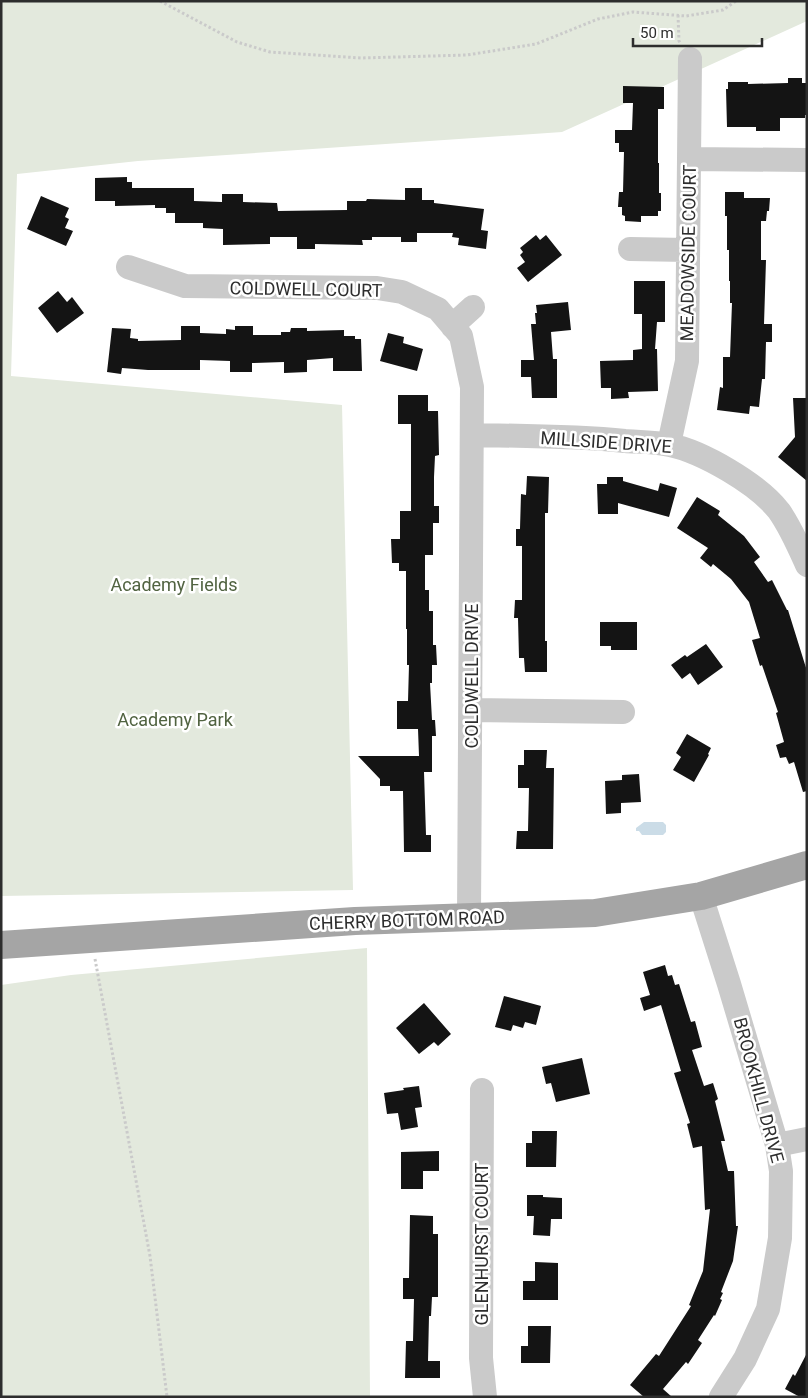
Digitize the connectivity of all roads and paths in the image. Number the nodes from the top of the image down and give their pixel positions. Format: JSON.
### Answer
{"nodes":[{"id":1,"x":160,"y":1,"type":"edge"},
{"id":2,"x":736,"y":1,"type":"edge"},
{"id":3,"x":678,"y":15,"type":"junction"},
{"id":4,"x":690,"y":59,"type":"joint"},
{"id":5,"x":689,"y":159,"type":"junction"},
{"id":6,"x":807,"y":160,"type":"edge"},
{"id":7,"x":630,"y":249,"type":"dead end"},
{"id":8,"x":688,"y":250,"type":"junction"},
{"id":9,"x":128,"y":267,"type":"dead end"},
{"id":10,"x":474,"y":307,"type":"dead end"},
{"id":11,"x":452,"y":326,"type":"junction"},
{"id":12,"x":473,"y":435,"type":"junction"},
{"id":13,"x":669,"y":444,"type":"junction"},
{"id":14,"x":800,"y":527,"type":"edge"},
{"id":15,"x":807,"y":565,"type":"edge"},
{"id":16,"x":471,"y":710,"type":"junction"},
{"id":17,"x":623,"y":712,"type":"dead end"},
{"id":18,"x":807,"y":865,"type":"edge"},
{"id":19,"x":701,"y":896,"type":"junction"},
{"id":20,"x":469,"y":917,"type":"junction"},
{"id":21,"x":91,"y":939,"type":"junction"},
{"id":22,"x":1,"y":945,"type":"edge"},
{"id":23,"x":482,"y":1090,"type":"dead end"},
{"id":24,"x":807,"y":1139,"type":"edge"},
{"id":25,"x":777,"y":1145,"type":"junction"},
{"id":26,"x":167,"y":1397,"type":"edge"},
{"id":27,"x":485,"y":1397,"type":"edge"},
{"id":28,"x":721,"y":1397,"type":"edge"}],
"edges":[{"from":1,"to":3,"type":"path"},
{"from":2,"to":3,"type":"path"},
{"from":3,"to":4,"type":"path"},
{"from":4,"to":5,"type":"street","name":"MEADOWSIDE COURT"},
{"from":5,"to":6,"type":"street"},
{"from":5,"to":8,"type":"street","name":"MEADOWSIDE COURT"},
{"from":7,"to":8,"type":"street"},
{"from":8,"to":13,"type":"street","name":"MEADOWSIDE COURT"},
{"from":9,"to":11,"type":"street","name":"COLDWELL COURT"},
{"from":10,"to":11,"type":"street"},
{"from":11,"to":12,"type":"street","name":"COLDWELL COURT"},
{"from":12,"to":13,"type":"street","name":"MILLSIDE DRIVE"},
{"from":12,"to":16,"type":"street","name":"COLDWELL DRIVE"},
{"from":13,"to":14,"type":"street","name":"MILLSIDE DRIVE"},
{"from":14,"to":15,"type":"street","name":"MILLSIDE DRIVE"},
{"from":16,"to":17,"type":"street"},
{"from":16,"to":20,"type":"street","name":"COLDWELL DRIVE"},
{"from":18,"to":19,"type":"main road","name":"CHERRY BOTTOM ROAD"},
{"from":19,"to":20,"type":"main road","name":"CHERRY BOTTOM ROAD"},
{"from":19,"to":25,"type":"street","name":"BROOKHILL DRIVE"},
{"from":20,"to":21,"type":"main road","name":"CHERRY BOTTOM ROAD"},
{"from":21,"to":22,"type":"main road","name":"CHERRY BOTTOM ROAD"},
{"from":21,"to":26,"type":"path"},
{"from":23,"to":27,"type":"street","name":"GLENHURST COURT"},
{"from":24,"to":25,"type":"street"},
{"from":25,"to":28,"type":"street","name":"BROOKHILL DRIVE"}]}
